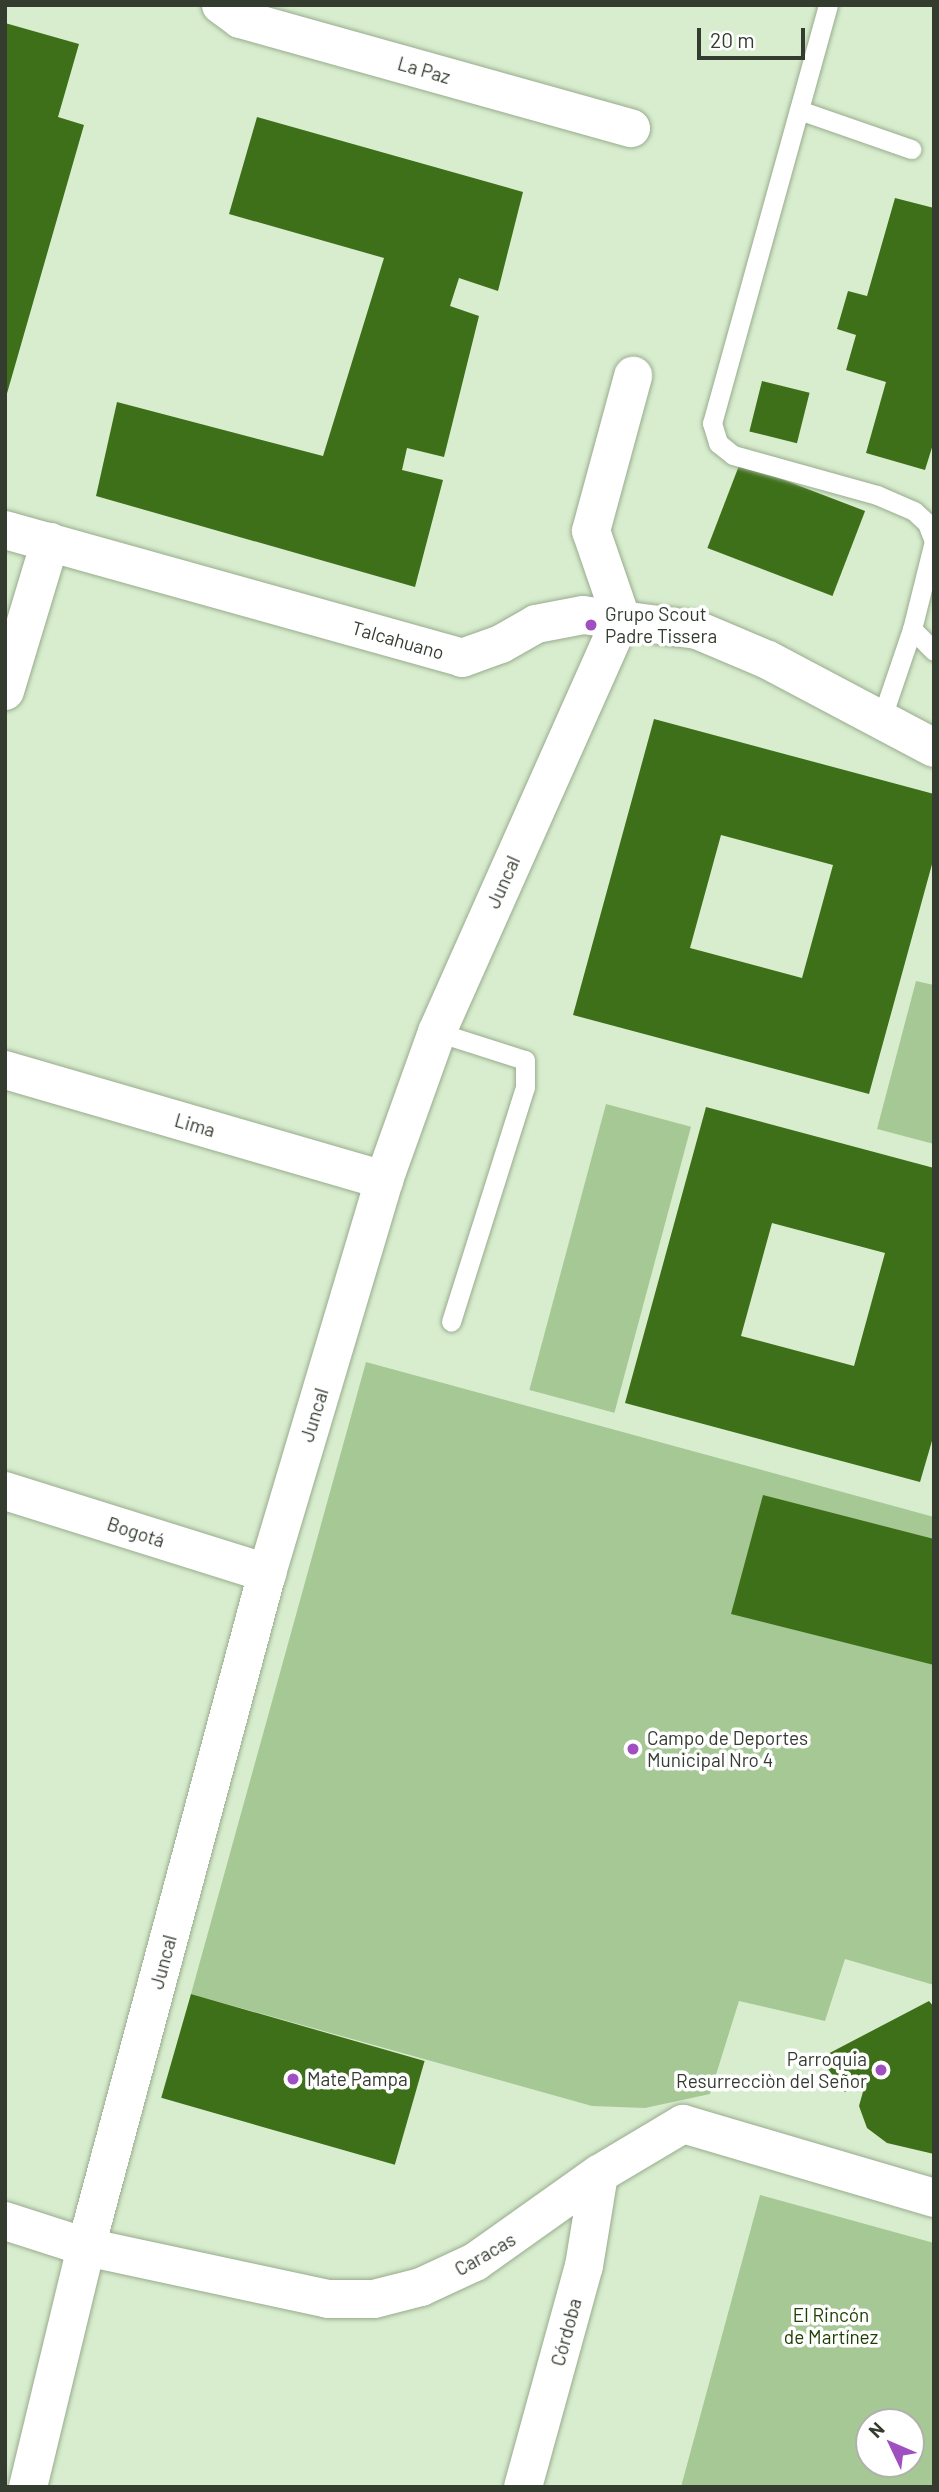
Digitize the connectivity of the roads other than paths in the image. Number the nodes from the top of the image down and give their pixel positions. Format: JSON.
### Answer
{"nodes":[{"id":1,"x":221,"y":5,"type":"edge"},
{"id":2,"x":828,"y":5,"type":"edge"},
{"id":3,"x":799,"y":110,"type":"junction"},
{"id":4,"x":631,"y":128,"type":"dead end"},
{"id":5,"x":911,"y":149,"type":"dead end"},
{"id":6,"x":632,"y":376,"type":"dead end"},
{"id":7,"x":5,"y":530,"type":"edge"},
{"id":8,"x":50,"y":542,"type":"junction"},
{"id":9,"x":621,"y":618,"type":"junction"},
{"id":10,"x":912,"y":629,"type":"junction"},
{"id":11,"x":934,"y":651,"type":"edge"},
{"id":12,"x":5,"y":691,"type":"edge"},
{"id":13,"x":880,"y":723,"type":"junction"},
{"id":14,"x":934,"y":748,"type":"edge"},
{"id":15,"x":437,"y":1032,"type":"junction"},
{"id":16,"x":5,"y":1070,"type":"edge"},
{"id":17,"x":384,"y":1180,"type":"junction"},
{"id":18,"x":451,"y":1322,"type":"dead end"},
{"id":19,"x":5,"y":1490,"type":"edge"},
{"id":20,"x":267,"y":1573,"type":"junction"},
{"id":21,"x":599,"y":2174,"type":"junction"},
{"id":22,"x":934,"y":2198,"type":"edge"},
{"id":23,"x":5,"y":2221,"type":"edge"},
{"id":24,"x":86,"y":2247,"type":"junction"},
{"id":25,"x":28,"y":2487,"type":"edge"},
{"id":26,"x":523,"y":2487,"type":"edge"}],
"edges":[{"from":1,"to":4,"type":"street","name":"La Paz"},
{"from":2,"to":3,"type":"lane"},
{"from":3,"to":5,"type":"lane"},
{"from":3,"to":10,"type":"lane"},
{"from":6,"to":9,"type":"street"},
{"from":7,"to":8,"type":"street","name":"Talcahuano"},
{"from":8,"to":9,"type":"street","name":"Talcahuano"},
{"from":8,"to":12,"type":"street"},
{"from":9,"to":13,"type":"street","name":"Talcahuano"},
{"from":9,"to":15,"type":"street","name":"Juncal"},
{"from":10,"to":11,"type":"lane"},
{"from":10,"to":13,"type":"lane"},
{"from":13,"to":14,"type":"street","name":"Talcahuano"},
{"from":15,"to":17,"type":"street","name":"Juncal"},
{"from":15,"to":18,"type":"lane"},
{"from":16,"to":17,"type":"street","name":"Lima"},
{"from":17,"to":20,"type":"street","name":"Juncal"},
{"from":19,"to":20,"type":"street","name":"Bogotá"},
{"from":20,"to":24,"type":"street","name":"Juncal"},
{"from":21,"to":22,"type":"street","name":"Caracas"},
{"from":21,"to":24,"type":"street","name":"Caracas"},
{"from":21,"to":26,"type":"street","name":"Córdoba"},
{"from":23,"to":24,"type":"street","name":"Caracas"},
{"from":24,"to":25,"type":"street","name":"Juncal"}]}
